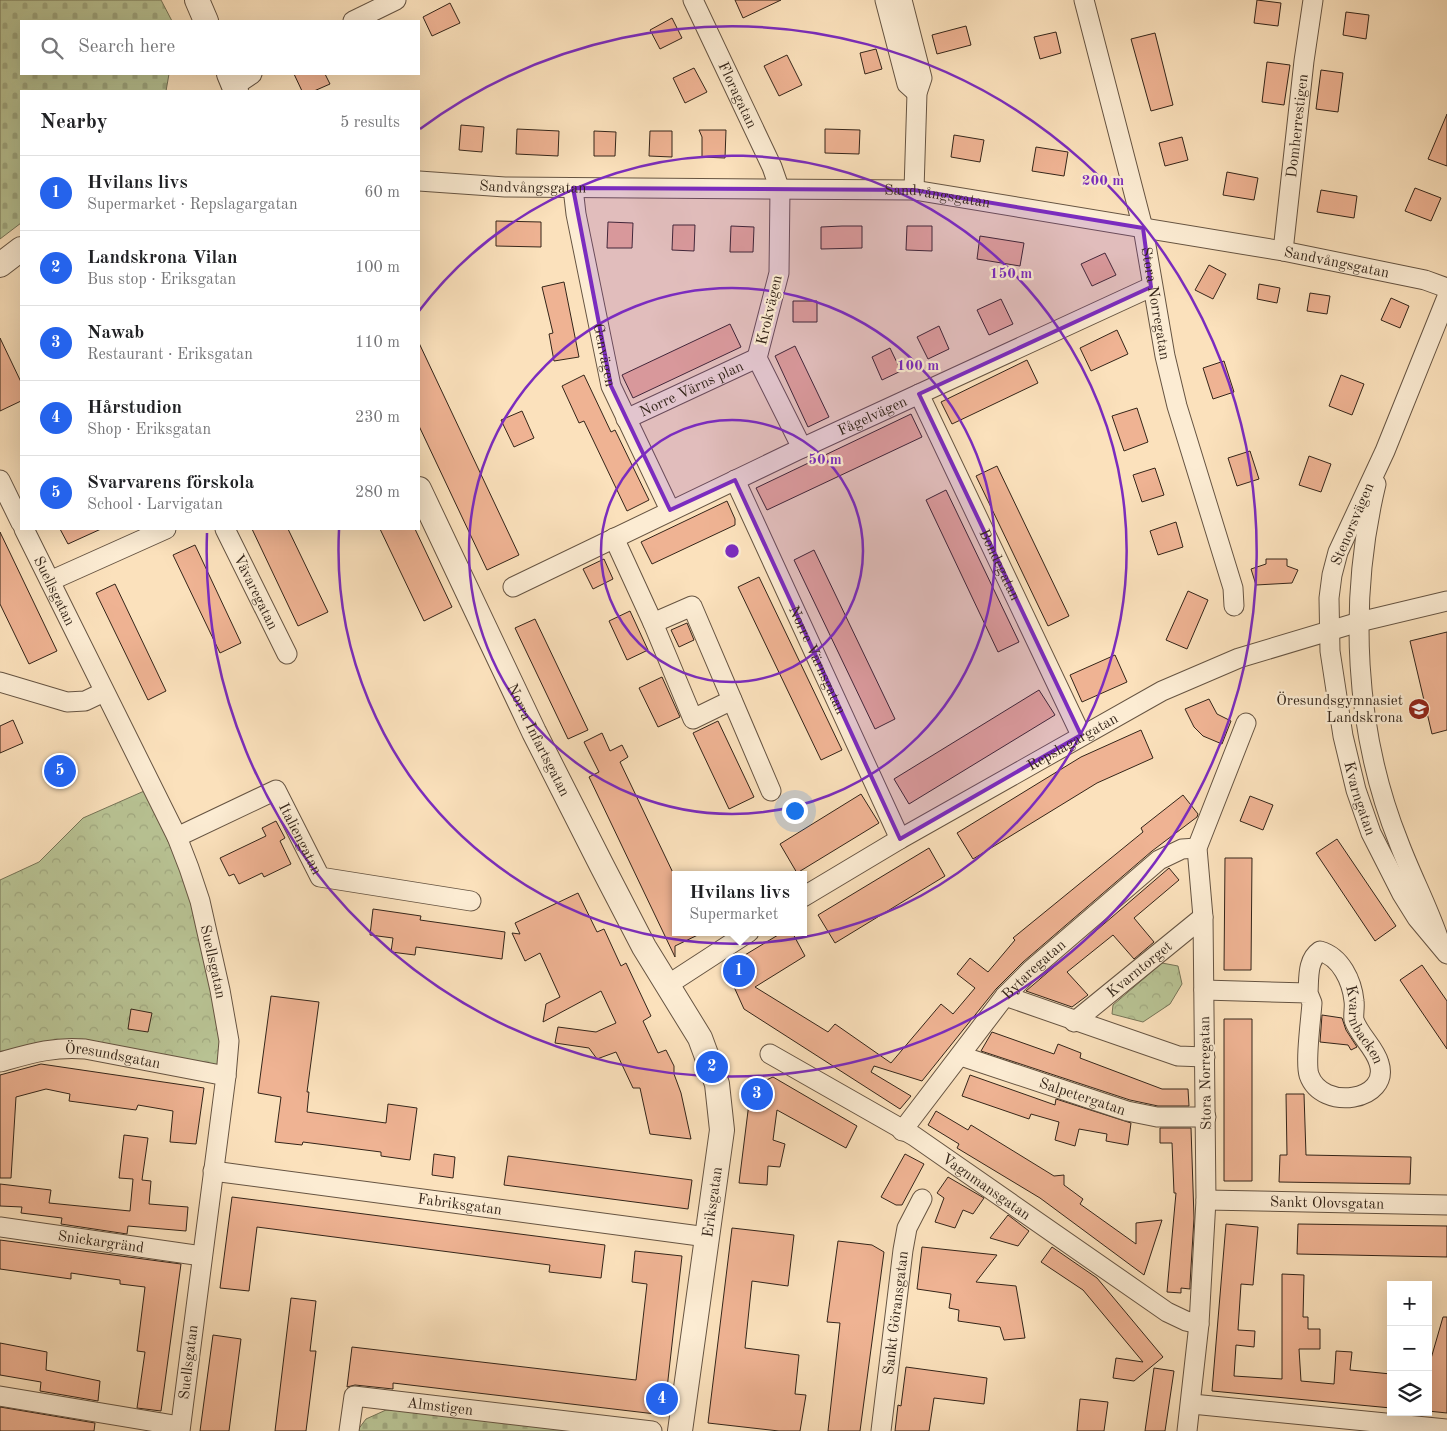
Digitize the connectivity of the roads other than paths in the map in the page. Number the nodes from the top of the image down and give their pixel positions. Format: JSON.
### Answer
{"nodes":[{"id":1,"x":197,"y":0,"type":"edge"},
{"id":2,"x":693,"y":0,"type":"edge"},
{"id":3,"x":884,"y":0,"type":"edge"},
{"id":4,"x":902,"y":0,"type":"edge"},
{"id":5,"x":1084,"y":0,"type":"edge"},
{"id":6,"x":1313,"y":0,"type":"edge"},
{"id":7,"x":384,"y":2,"type":"edge"},
{"id":8,"x":206,"y":20,"type":"edge"},
{"id":9,"x":355,"y":20,"type":"edge"},
{"id":10,"x":917,"y":93,"type":"junction"},
{"id":11,"x":420,"y":181,"type":"edge"},
{"id":12,"x":573,"y":188,"type":"junction"},
{"id":13,"x":780,"y":190,"type":"junction"},
{"id":14,"x":914,"y":190,"type":"junction"},
{"id":15,"x":1143,"y":228,"type":"junction"},
{"id":16,"x":20,"y":250,"type":"edge"},
{"id":17,"x":1283,"y":251,"type":"junction"},
{"id":18,"x":0,"y":265,"type":"edge"},
{"id":19,"x":1151,"y":287,"type":"junction"},
{"id":20,"x":1447,"y":288,"type":"edge"},
{"id":21,"x":1447,"y":296,"type":"edge"},
{"id":22,"x":757,"y":358,"type":"junction"},
{"id":23,"x":919,"y":394,"type":"junction"},
{"id":24,"x":626,"y":419,"type":"junction"},
{"id":25,"x":802,"y":448,"type":"junction"},
{"id":26,"x":1385,"y":451,"type":"junction"},
{"id":27,"x":0,"y":480,"type":"edge"},
{"id":28,"x":735,"y":480,"type":"junction"},
{"id":29,"x":420,"y":491,"type":"edge"},
{"id":30,"x":670,"y":510,"type":"junction"},
{"id":31,"x":20,"y":521,"type":"edge"},
{"id":32,"x":24,"y":530,"type":"edge"},
{"id":33,"x":164,"y":530,"type":"edge"},
{"id":34,"x":225,"y":530,"type":"edge"},
{"id":35,"x":614,"y":538,"type":"junction"},
{"id":36,"x":50,"y":582,"type":"junction"},
{"id":37,"x":513,"y":587,"type":"dead end"},
{"id":38,"x":1447,"y":601,"type":"edge"},
{"id":39,"x":1234,"y":606,"type":"dead end"},
{"id":40,"x":1359,"y":622,"type":"junction"},
{"id":41,"x":653,"y":623,"type":"junction"},
{"id":42,"x":1329,"y":630,"type":"junction"},
{"id":43,"x":287,"y":654,"type":"dead end"},
{"id":44,"x":0,"y":682,"type":"edge"},
{"id":45,"x":104,"y":692,"type":"junction"},
{"id":46,"x":732,"y":700,"type":"junction"},
{"id":47,"x":1246,"y":724,"type":"dead end"},
{"id":48,"x":1081,"y":735,"type":"junction"},
{"id":49,"x":771,"y":791,"type":"dead end"},
{"id":50,"x":177,"y":837,"type":"junction"},
{"id":51,"x":900,"y":839,"type":"junction"},
{"id":52,"x":1197,"y":848,"type":"junction"},
{"id":53,"x":807,"y":896,"type":"edge"},
{"id":54,"x":471,"y":900,"type":"dead end"},
{"id":55,"x":1203,"y":917,"type":"junction"},
{"id":56,"x":743,"y":936,"type":"edge"},
{"id":57,"x":1444,"y":950,"type":"edge"},
{"id":58,"x":669,"y":984,"type":"junction"},
{"id":59,"x":1204,"y":990,"type":"junction"},
{"id":60,"x":1308,"y":993,"type":"junction"},
{"id":61,"x":1005,"y":996,"type":"junction"},
{"id":62,"x":1074,"y":1022,"type":"junction"},
{"id":63,"x":770,"y":1054,"type":"dead end"},
{"id":64,"x":961,"y":1056,"type":"junction"},
{"id":65,"x":1205,"y":1057,"type":"junction"},
{"id":66,"x":0,"y":1062,"type":"edge"},
{"id":67,"x":226,"y":1076,"type":"junction"},
{"id":68,"x":1206,"y":1117,"type":"junction"},
{"id":69,"x":902,"y":1130,"type":"junction"},
{"id":70,"x":213,"y":1171,"type":"junction"},
{"id":71,"x":922,"y":1199,"type":"dead end"},
{"id":72,"x":1206,"y":1200,"type":"junction"},
{"id":73,"x":1447,"y":1206,"type":"edge"},
{"id":74,"x":0,"y":1227,"type":"edge"},
{"id":75,"x":707,"y":1237,"type":"junction"},
{"id":76,"x":202,"y":1256,"type":"junction"},
{"id":77,"x":1199,"y":1324,"type":"junction"},
{"id":78,"x":0,"y":1396,"type":"edge"},
{"id":79,"x":1192,"y":1404,"type":"junction"},
{"id":80,"x":180,"y":1428,"type":"edge"},
{"id":81,"x":1447,"y":1428,"type":"edge"},
{"id":82,"x":349,"y":1431,"type":"edge"},
{"id":83,"x":652,"y":1431,"type":"edge"},
{"id":84,"x":680,"y":1431,"type":"edge"},
{"id":85,"x":881,"y":1431,"type":"edge"},
{"id":86,"x":1187,"y":1431,"type":"edge"}],
"edges":[{"from":1,"to":8,"type":"street"},
{"from":2,"to":13,"type":"street","name":"Floragatan"},
{"from":3,"to":10,"type":"street"},
{"from":4,"to":10,"type":"street"},
{"from":5,"to":15,"type":"street","name":"Stora Norregatan"},
{"from":6,"to":17,"type":"street","name":"Domherrestigen"},
{"from":7,"to":9,"type":"street"},
{"from":10,"to":14,"type":"street"},
{"from":11,"to":12,"type":"street","name":"Sandvångsgatan"},
{"from":12,"to":13,"type":"street","name":"Sandvångsgatan"},
{"from":12,"to":24,"type":"street","name":"Genvägen"},
{"from":13,"to":14,"type":"street","name":"Sandvångsgatan"},
{"from":13,"to":22,"type":"street","name":"Krokvägen"},
{"from":14,"to":15,"type":"street","name":"Sandvångsgatan"},
{"from":15,"to":17,"type":"street","name":"Sandvångsgatan"},
{"from":15,"to":19,"type":"street","name":"Stora Norregatan"},
{"from":16,"to":18,"type":"street"},
{"from":17,"to":20,"type":"street","name":"Sandvångsgatan"},
{"from":19,"to":23,"type":"street","name":"Fågelvägen"},
{"from":19,"to":39,"type":"street","name":"Stora Norregatan"},
{"from":21,"to":26,"type":"street","name":"Stenorsvägen"},
{"from":22,"to":24,"type":"street","name":"Norre Värns plan"},
{"from":22,"to":25,"type":"street","name":"Krokvägen"},
{"from":23,"to":25,"type":"street","name":"Fågelvägen"},
{"from":23,"to":48,"type":"street","name":"Bondegatan"},
{"from":24,"to":30,"type":"street","name":"Genvägen"},
{"from":25,"to":28,"type":"street","name":"Fågelvägen"},
{"from":26,"to":40,"type":"street","name":"Stenorsvägen"},
{"from":26,"to":42,"type":"street","name":"Stenorsvägen"},
{"from":27,"to":31,"type":"street"},
{"from":28,"to":30,"type":"street","name":"Fågelvägen"},
{"from":28,"to":51,"type":"street","name":"Norre Värnsgatan"},
{"from":29,"to":58,"type":"street","name":"Norra Infartsgatan"},
{"from":30,"to":35,"type":"street","name":"Fågelvägen"},
{"from":32,"to":36,"type":"street","name":"Suellsgatan"},
{"from":33,"to":36,"type":"street"},
{"from":34,"to":43,"type":"street","name":"Vävaregatan"},
{"from":35,"to":37,"type":"street","name":"Fågelvägen"},
{"from":35,"to":41,"type":"street"},
{"from":36,"to":45,"type":"street","name":"Suellsgatan"},
{"from":38,"to":40,"type":"street","name":"Repslagargatan"},
{"from":40,"to":42,"type":"street","name":"Repslagargatan"},
{"from":40,"to":57,"type":"street","name":"Kvarngatan"},
{"from":41,"to":46,"type":"street"},
{"from":41,"to":46,"type":"street"},
{"from":42,"to":48,"type":"street","name":"Repslagargatan"},
{"from":42,"to":57,"type":"street","name":"Kvarngatan"},
{"from":44,"to":45,"type":"street"},
{"from":45,"to":50,"type":"street","name":"Suellsgatan"},
{"from":46,"to":49,"type":"street"},
{"from":47,"to":52,"type":"street","name":"Stora Norregatan"},
{"from":48,"to":51,"type":"street","name":"Repslagargatan"},
{"from":50,"to":54,"type":"street","name":"Italiengatan"},
{"from":50,"to":67,"type":"street","name":"Suellsgatan"},
{"from":51,"to":53,"type":"street","name":"Repslagargatan"},
{"from":52,"to":55,"type":"street","name":"Stora Norregatan"},
{"from":52,"to":61,"type":"street","name":"Bytaregatan"},
{"from":55,"to":59,"type":"street","name":"Stora Norregatan"},
{"from":55,"to":62,"type":"street","name":"Kvarntorget"},
{"from":56,"to":58,"type":"street"},
{"from":58,"to":75,"type":"street","name":"Eriksgatan"},
{"from":59,"to":60,"type":"street"},
{"from":59,"to":65,"type":"street","name":"Stora Norregatan"},
{"from":60,"to":60,"type":"street","name":"Kvarnbacken"},
{"from":61,"to":62,"type":"street"},
{"from":61,"to":64,"type":"street","name":"Bytaregatan"},
{"from":62,"to":65,"type":"street"},
{"from":63,"to":69,"type":"street","name":"Vagnmansgatan"},
{"from":64,"to":68,"type":"street","name":"Salpetergatan"},
{"from":64,"to":69,"type":"street","name":"Bytaregatan"},
{"from":65,"to":68,"type":"street","name":"Stora Norregatan"},
{"from":66,"to":67,"type":"street","name":"Öresundsgatan"},
{"from":67,"to":70,"type":"street","name":"Suellsgatan"},
{"from":68,"to":72,"type":"street","name":"Stora Norregatan"},
{"from":69,"to":77,"type":"street","name":"Vagnmansgatan"},
{"from":70,"to":75,"type":"street","name":"Fabriksgatan"},
{"from":70,"to":76,"type":"street","name":"Suellsgatan"},
{"from":71,"to":85,"type":"street","name":"Sankt Göransgatan"},
{"from":72,"to":73,"type":"street","name":"Sankt Olovsgatan"},
{"from":72,"to":77,"type":"street","name":"Stora Norregatan"},
{"from":74,"to":76,"type":"street","name":"Snickargränd"},
{"from":75,"to":84,"type":"street","name":"Eriksgatan"},
{"from":76,"to":80,"type":"street","name":"Suellsgatan"},
{"from":77,"to":79,"type":"street","name":"Stora Norregatan"},
{"from":78,"to":80,"type":"street"},
{"from":79,"to":81,"type":"street"},
{"from":79,"to":86,"type":"street","name":"Stora Norregatan"},
{"from":82,"to":83,"type":"street","name":"Almstigen"}]}
